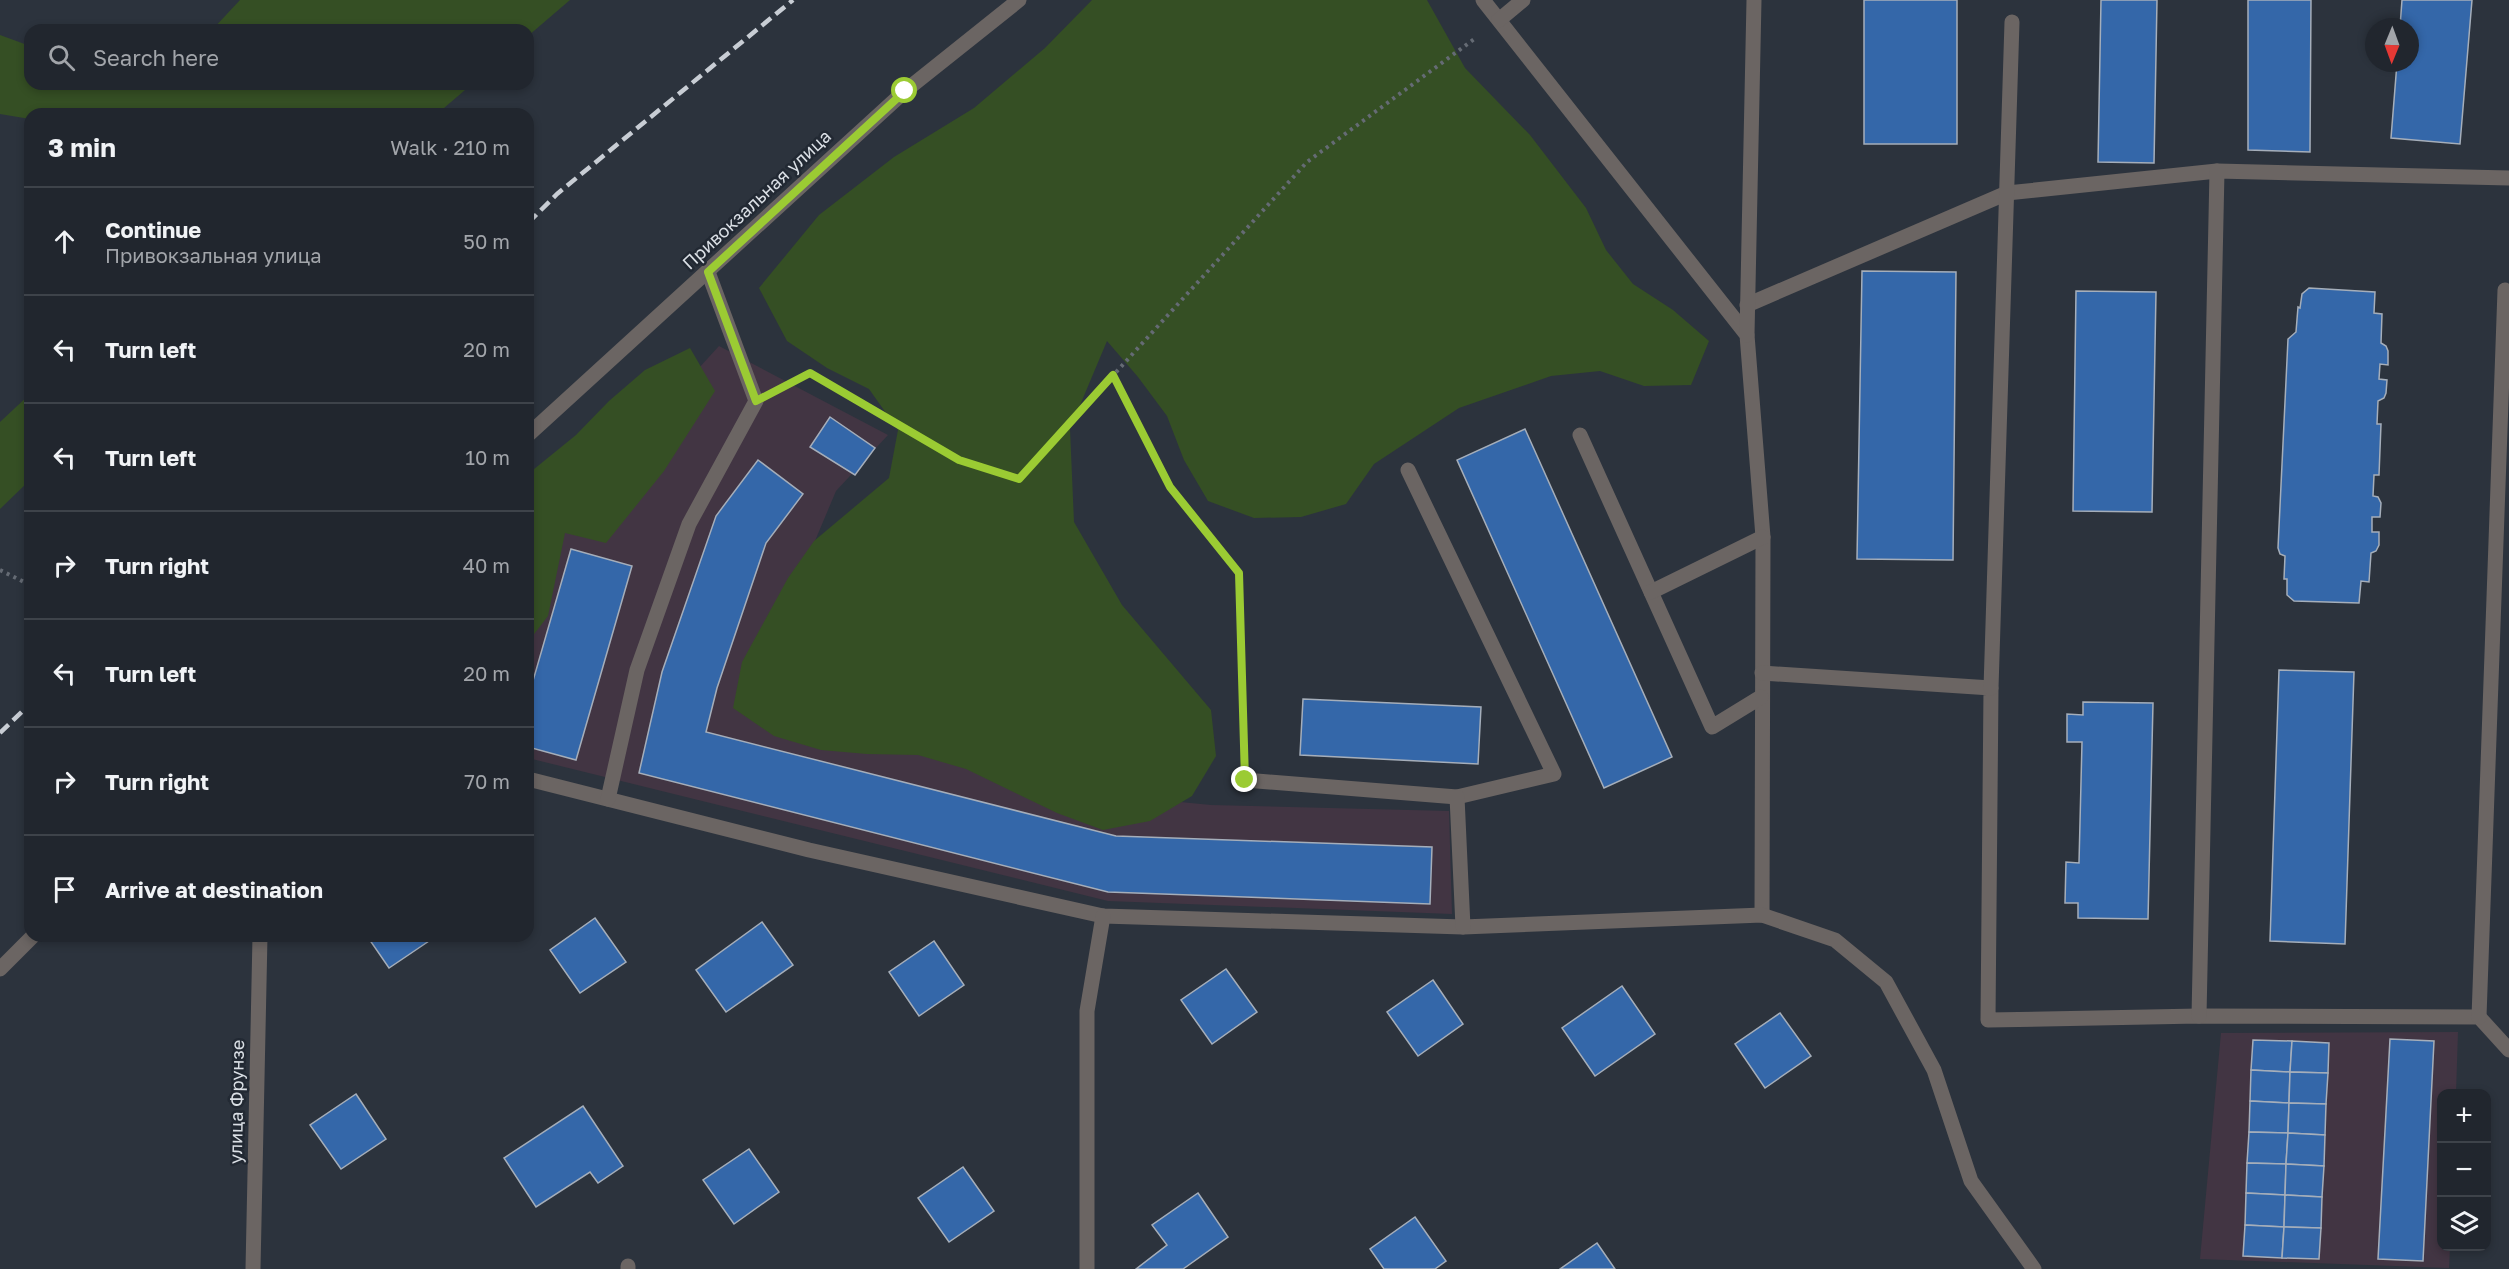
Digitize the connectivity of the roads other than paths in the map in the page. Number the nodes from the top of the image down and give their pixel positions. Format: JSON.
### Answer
{"nodes":[{"id":1,"x":1019,"y":0,"type":"edge"},
{"id":2,"x":1483,"y":0,"type":"edge"},
{"id":3,"x":1523,"y":0,"type":"edge"},
{"id":4,"x":1754,"y":0,"type":"edge"},
{"id":5,"x":1499,"y":20,"type":"junction"},
{"id":6,"x":2012,"y":22,"type":"dead end"},
{"id":7,"x":2217,"y":171,"type":"junction"},
{"id":8,"x":2509,"y":178,"type":"edge"},
{"id":9,"x":2007,"y":193,"type":"junction"},
{"id":10,"x":708,"y":272,"type":"junction"},
{"id":11,"x":2505,"y":290,"type":"dead end"},
{"id":12,"x":1748,"y":305,"type":"junction"},
{"id":13,"x":1746,"y":335,"type":"junction"},
{"id":14,"x":534,"y":430,"type":"edge"},
{"id":15,"x":1580,"y":435,"type":"dead end"},
{"id":16,"x":1408,"y":470,"type":"dead end"},
{"id":17,"x":1763,"y":537,"type":"junction"},
{"id":18,"x":1651,"y":591,"type":"junction"},
{"id":19,"x":2501,"y":610,"type":"edge"},
{"id":20,"x":1761,"y":673,"type":"junction"},
{"id":21,"x":1991,"y":688,"type":"junction"},
{"id":22,"x":1761,"y":697,"type":"junction"},
{"id":23,"x":534,"y":780,"type":"edge"},
{"id":24,"x":1245,"y":780,"type":"road end"},
{"id":25,"x":1457,"y":797,"type":"junction"},
{"id":26,"x":608,"y":799,"type":"junction"},
{"id":27,"x":1762,"y":915,"type":"junction"},
{"id":28,"x":1103,"y":916,"type":"junction"},
{"id":29,"x":1463,"y":927,"type":"junction"},
{"id":30,"x":27,"y":942,"type":"edge"},
{"id":31,"x":260,"y":942,"type":"edge"},
{"id":32,"x":0,"y":969,"type":"edge"},
{"id":33,"x":2199,"y":1016,"type":"junction"},
{"id":34,"x":2479,"y":1017,"type":"junction"},
{"id":35,"x":2509,"y":1050,"type":"edge"},
{"id":36,"x":253,"y":1269,"type":"edge"},
{"id":37,"x":1087,"y":1269,"type":"edge"},
{"id":38,"x":2034,"y":1269,"type":"edge"}],
"edges":[{"from":1,"to":10,"type":"street","name":"Привокзальная улица"},
{"from":2,"to":5,"type":"street"},
{"from":3,"to":5,"type":"street"},
{"from":4,"to":12,"type":"street"},
{"from":5,"to":13,"type":"street"},
{"from":6,"to":9,"type":"street"},
{"from":7,"to":8,"type":"street"},
{"from":7,"to":9,"type":"street"},
{"from":7,"to":33,"type":"street"},
{"from":9,"to":12,"type":"street"},
{"from":9,"to":21,"type":"street"},
{"from":10,"to":14,"type":"street","name":"Привокзальная улица"},
{"from":10,"to":26,"type":"street"},
{"from":11,"to":19,"type":"street"},
{"from":12,"to":13,"type":"street"},
{"from":13,"to":17,"type":"street"},
{"from":15,"to":18,"type":"street"},
{"from":16,"to":25,"type":"street"},
{"from":17,"to":18,"type":"street"},
{"from":17,"to":20,"type":"street"},
{"from":18,"to":22,"type":"street"},
{"from":19,"to":34,"type":"street"},
{"from":20,"to":21,"type":"street"},
{"from":20,"to":22,"type":"street"},
{"from":21,"to":33,"type":"street"},
{"from":22,"to":27,"type":"street"},
{"from":23,"to":26,"type":"street"},
{"from":24,"to":25,"type":"street"},
{"from":25,"to":29,"type":"street"},
{"from":26,"to":28,"type":"street"},
{"from":27,"to":29,"type":"street"},
{"from":27,"to":38,"type":"street"},
{"from":28,"to":29,"type":"street"},
{"from":28,"to":37,"type":"street"},
{"from":30,"to":32,"type":"street"},
{"from":31,"to":36,"type":"street","name":"улица Фрунзе"},
{"from":33,"to":34,"type":"street"},
{"from":34,"to":35,"type":"street"}]}
